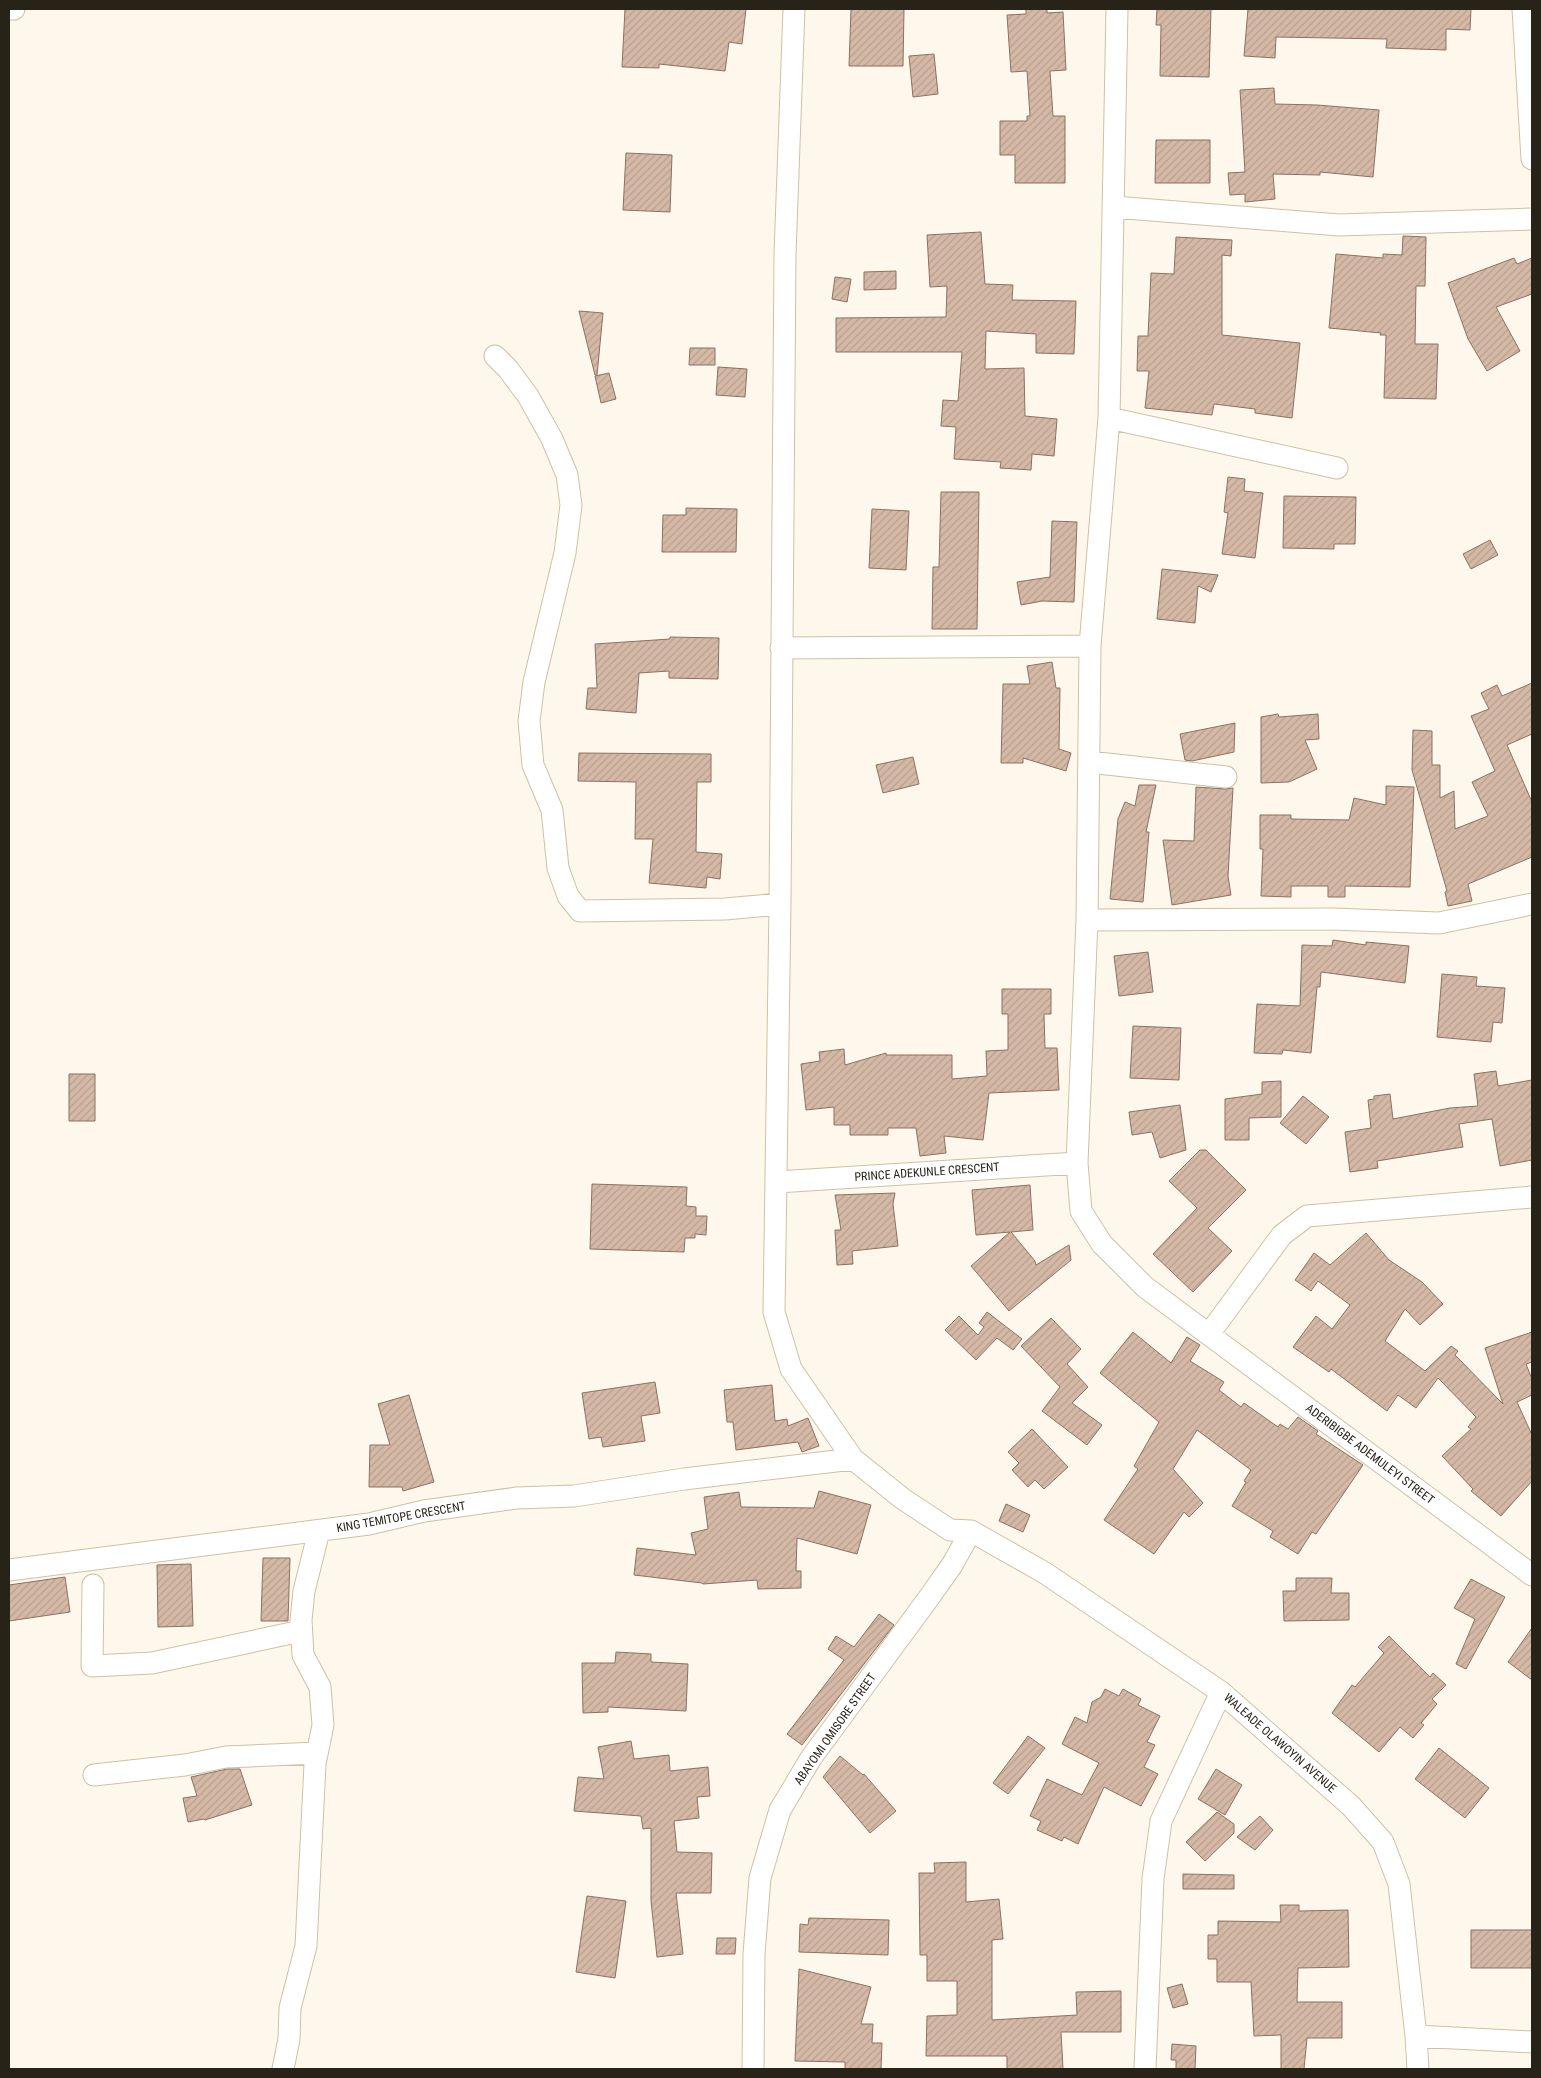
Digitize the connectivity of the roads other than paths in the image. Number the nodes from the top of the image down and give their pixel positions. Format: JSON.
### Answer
{"nodes":[{"id":1,"x":9,"y":9,"type":"edge"},
{"id":2,"x":14,"y":9,"type":"edge"},
{"id":3,"x":794,"y":9,"type":"edge"},
{"id":4,"x":1117,"y":9,"type":"edge"},
{"id":5,"x":1523,"y":9,"type":"edge"},
{"id":6,"x":1532,"y":159,"type":"edge"},
{"id":7,"x":1114,"y":207,"type":"junction"},
{"id":8,"x":1532,"y":219,"type":"edge"},
{"id":9,"x":495,"y":356,"type":"dead end"},
{"id":10,"x":1109,"y":418,"type":"junction"},
{"id":11,"x":1337,"y":468,"type":"dead end"},
{"id":12,"x":1090,"y":646,"type":"junction"},
{"id":13,"x":781,"y":648,"type":"junction"},
{"id":14,"x":1089,"y":762,"type":"junction"},
{"id":15,"x":1226,"y":776,"type":"dead end"},
{"id":16,"x":780,"y":904,"type":"junction"},
{"id":17,"x":1532,"y":904,"type":"edge"},
{"id":18,"x":1087,"y":920,"type":"junction"},
{"id":19,"x":1078,"y":1163,"type":"junction"},
{"id":20,"x":777,"y":1182,"type":"junction"},
{"id":21,"x":1532,"y":1197,"type":"edge"},
{"id":22,"x":1209,"y":1334,"type":"junction"},
{"id":23,"x":853,"y":1459,"type":"junction"},
{"id":24,"x":319,"y":1531,"type":"junction"},
{"id":25,"x":972,"y":1531,"type":"junction"},
{"id":26,"x":9,"y":1570,"type":"edge"},
{"id":27,"x":1532,"y":1575,"type":"edge"},
{"id":28,"x":93,"y":1585,"type":"dead end"},
{"id":29,"x":301,"y":1631,"type":"junction"},
{"id":30,"x":1222,"y":1692,"type":"junction"},
{"id":31,"x":317,"y":1753,"type":"junction"},
{"id":32,"x":94,"y":1775,"type":"dead end"},
{"id":33,"x":1416,"y":2036,"type":"junction"},
{"id":34,"x":1532,"y":2042,"type":"edge"},
{"id":35,"x":283,"y":2069,"type":"edge"},
{"id":36,"x":753,"y":2069,"type":"edge"},
{"id":37,"x":1145,"y":2069,"type":"edge"},
{"id":38,"x":1418,"y":2069,"type":"edge"}],
"edges":[{"from":1,"to":2,"type":"street"},
{"from":3,"to":13,"type":"street"},
{"from":4,"to":7,"type":"street","name":"ADERIBIGBE ADEMULEYI STREET"},
{"from":5,"to":6,"type":"street"},
{"from":7,"to":8,"type":"street"},
{"from":7,"to":10,"type":"street","name":"ADERIBIGBE ADEMULEYI STREET"},
{"from":9,"to":16,"type":"street"},
{"from":10,"to":11,"type":"street"},
{"from":10,"to":12,"type":"street","name":"ADERIBIGBE ADEMULEYI STREET"},
{"from":12,"to":13,"type":"street"},
{"from":12,"to":14,"type":"street","name":"ADERIBIGBE ADEMULEYI STREET"},
{"from":13,"to":16,"type":"street"},
{"from":14,"to":15,"type":"street"},
{"from":14,"to":18,"type":"street","name":"ADERIBIGBE ADEMULEYI STREET"},
{"from":16,"to":20,"type":"street"},
{"from":17,"to":18,"type":"street"},
{"from":18,"to":19,"type":"street","name":"ADERIBIGBE ADEMULEYI STREET"},
{"from":19,"to":20,"type":"street","name":"PRINCE ADEKUNLE CRESCENT"},
{"from":19,"to":22,"type":"street","name":"ADERIBIGBE ADEMULEYI STREET"},
{"from":20,"to":23,"type":"street"},
{"from":21,"to":22,"type":"street"},
{"from":22,"to":27,"type":"street","name":"ADERIBIGBE ADEMULEYI STREET"},
{"from":23,"to":24,"type":"street","name":"KING TEMITOPE CRESCENT"},
{"from":23,"to":25,"type":"street"},
{"from":24,"to":26,"type":"street","name":"KING TEMITOPE CRESCENT"},
{"from":24,"to":29,"type":"street"},
{"from":25,"to":30,"type":"street","name":"WALEADE OLAWOYIN AVENUE"},
{"from":25,"to":36,"type":"street","name":"ABAYOMI OMISORE STREET"},
{"from":28,"to":29,"type":"street"},
{"from":29,"to":31,"type":"street"},
{"from":30,"to":33,"type":"street","name":"WALEADE OLAWOYIN AVENUE"},
{"from":30,"to":37,"type":"street"},
{"from":31,"to":32,"type":"street"},
{"from":31,"to":35,"type":"street"},
{"from":33,"to":34,"type":"street"},
{"from":33,"to":38,"type":"street","name":"WALEADE OLAWOYIN AVENUE"}]}
